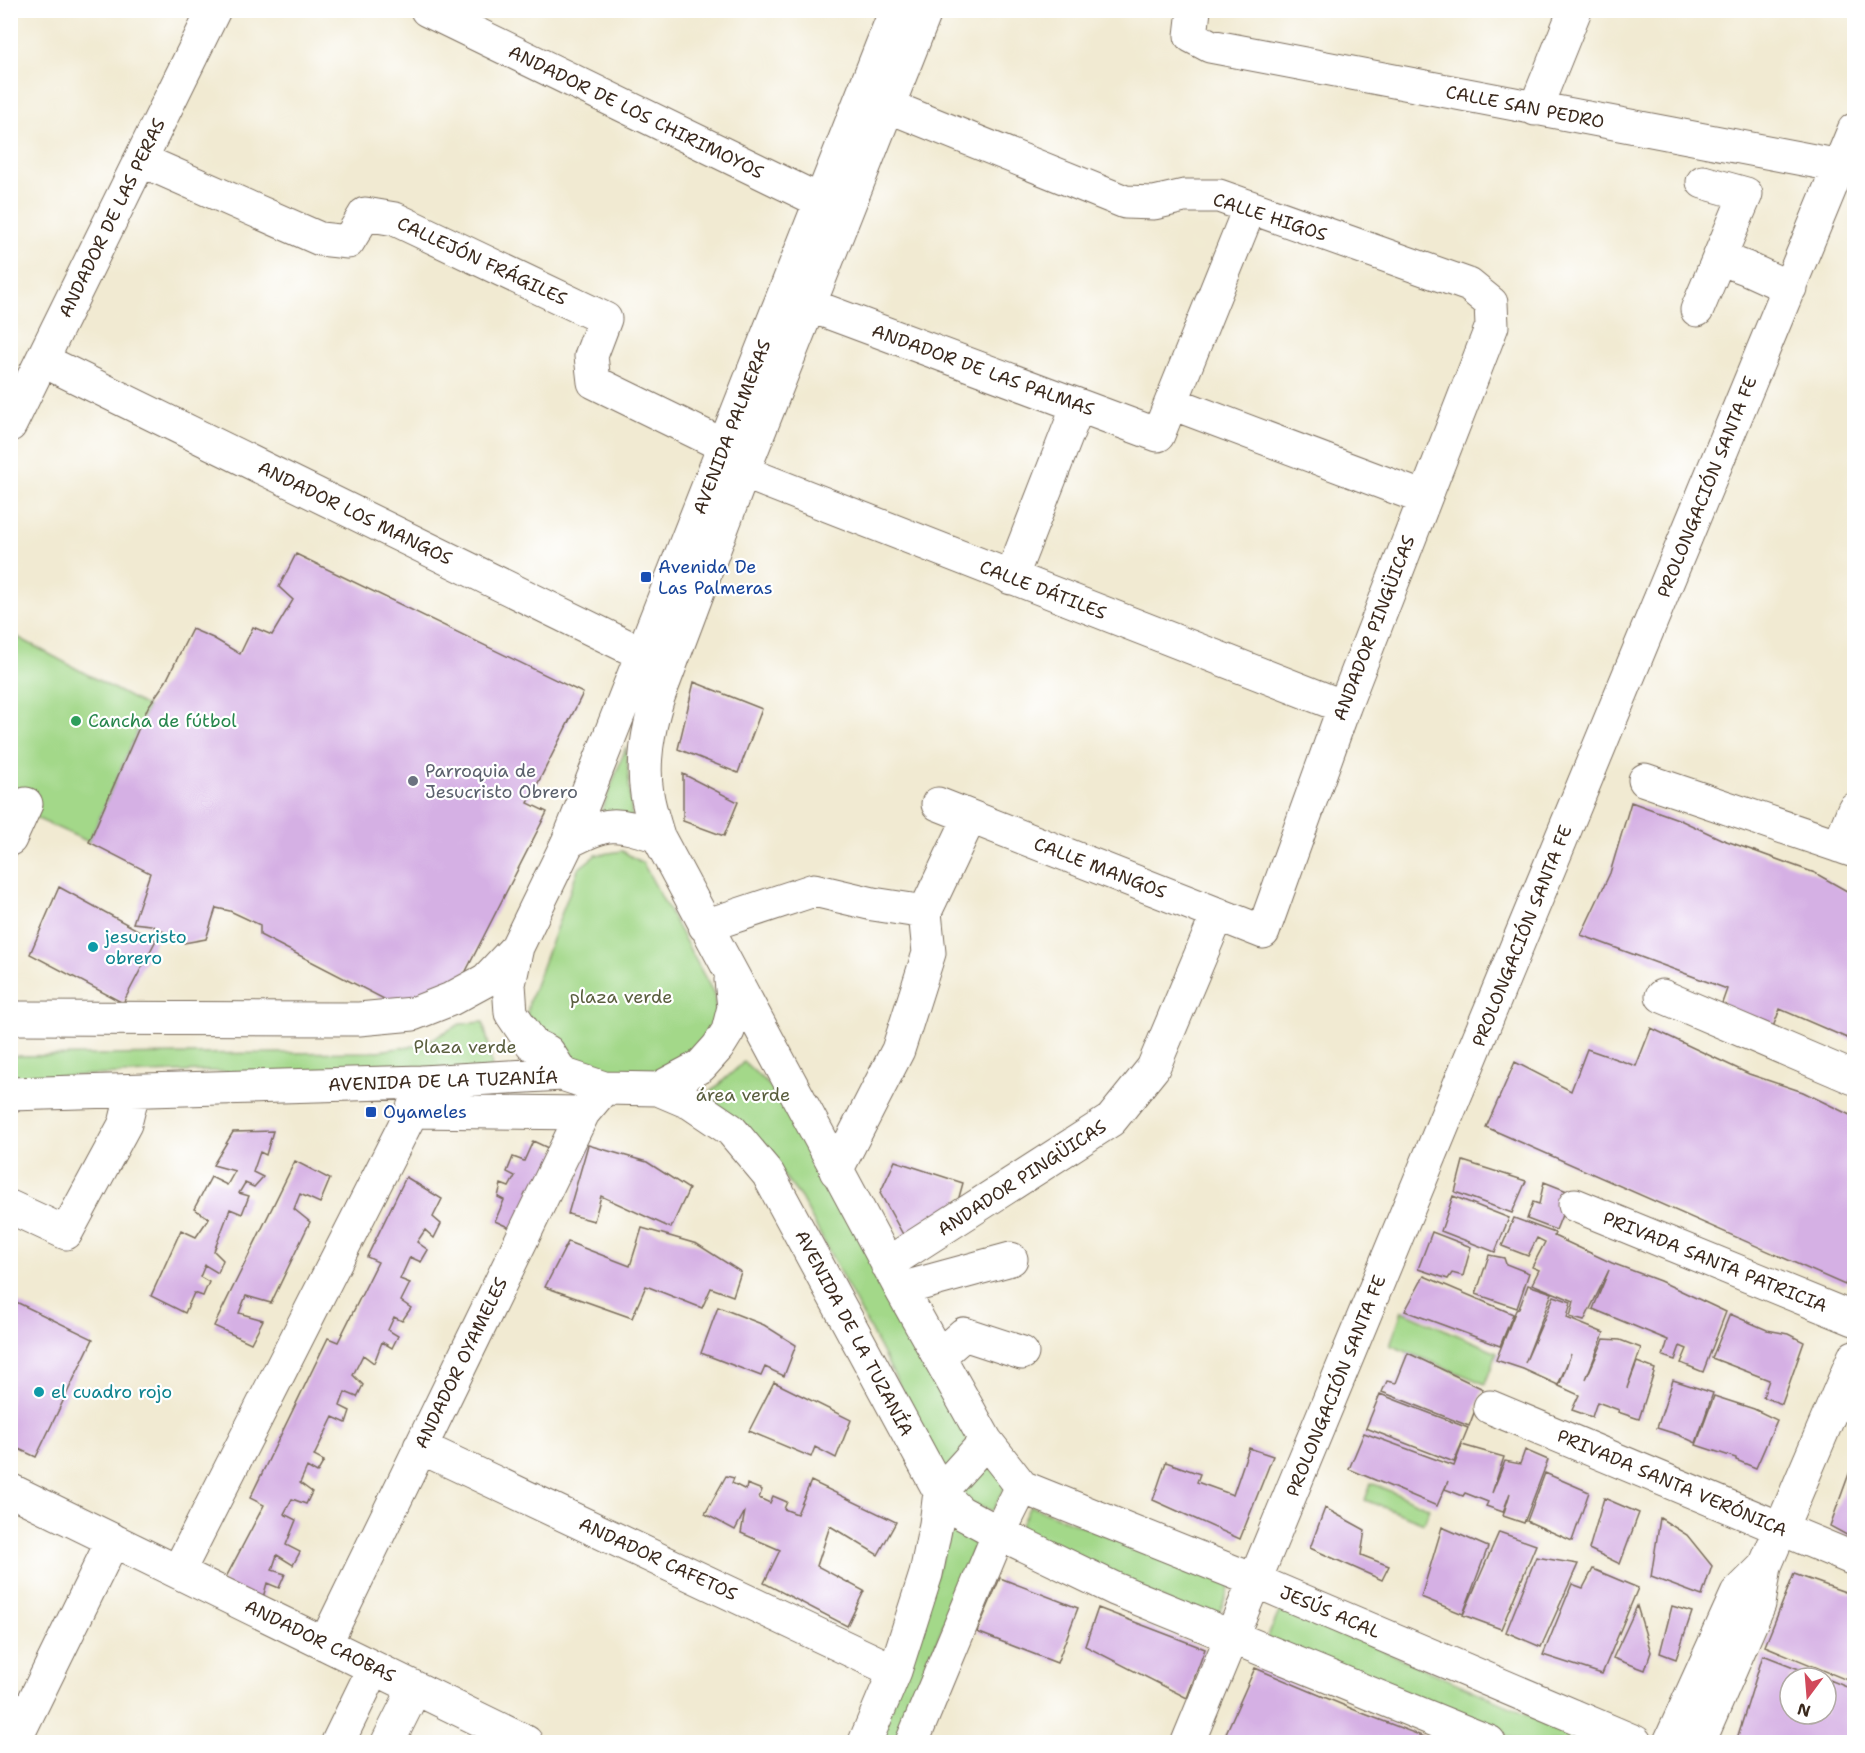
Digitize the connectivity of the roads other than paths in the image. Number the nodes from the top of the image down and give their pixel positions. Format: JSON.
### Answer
{"nodes":[{"id":1,"x":214,"y":10,"type":"edge"},
{"id":2,"x":427,"y":10,"type":"edge"},
{"id":3,"x":896,"y":10,"type":"edge"},
{"id":4,"x":926,"y":10,"type":"edge"},
{"id":5,"x":1194,"y":10,"type":"edge"},
{"id":6,"x":1575,"y":10,"type":"edge"},
{"id":7,"x":888,"y":106,"type":"junction"},
{"id":8,"x":1535,"y":109,"type":"junction"},
{"id":9,"x":1854,"y":130,"type":"edge"},
{"id":10,"x":141,"y":160,"type":"junction"},
{"id":11,"x":1840,"y":166,"type":"junction"},
{"id":12,"x":1703,"y":182,"type":"dead end"},
{"id":13,"x":1250,"y":207,"type":"junction"},
{"id":14,"x":833,"y":208,"type":"junction"},
{"id":15,"x":1719,"y":258,"type":"junction"},
{"id":16,"x":1790,"y":288,"type":"junction"},
{"id":17,"x":809,"y":305,"type":"junction"},
{"id":18,"x":1697,"y":310,"type":"dead end"},
{"id":19,"x":1492,"y":326,"type":"joint"},
{"id":20,"x":42,"y":360,"type":"junction"},
{"id":21,"x":1172,"y":403,"type":"junction"},
{"id":22,"x":1078,"y":406,"type":"junction"},
{"id":23,"x":10,"y":425,"type":"edge"},
{"id":24,"x":725,"y":446,"type":"junction"},
{"id":25,"x":743,"y":472,"type":"junction"},
{"id":26,"x":1424,"y":498,"type":"junction"},
{"id":27,"x":1011,"y":578,"type":"junction"},
{"id":28,"x":656,"y":660,"type":"junction"},
{"id":29,"x":1344,"y":706,"type":"junction"},
{"id":30,"x":1645,"y":780,"type":"dead end"},
{"id":31,"x":26,"y":804,"type":"dead end"},
{"id":32,"x":938,"y":804,"type":"dead end"},
{"id":33,"x":1854,"y":809,"type":"edge"},
{"id":34,"x":970,"y":817,"type":"junction"},
{"id":35,"x":658,"y":836,"type":"junction"},
{"id":36,"x":10,"y":839,"type":"edge"},
{"id":37,"x":568,"y":842,"type":"junction"},
{"id":38,"x":1847,"y":849,"type":"edge"},
{"id":39,"x":925,"y":912,"type":"junction"},
{"id":40,"x":1218,"y":914,"type":"junction"},
{"id":41,"x":705,"y":926,"type":"junction"},
{"id":42,"x":1263,"y":932,"type":"joint"},
{"id":43,"x":516,"y":947,"type":"junction"},
{"id":44,"x":730,"y":975,"type":"junction"},
{"id":45,"x":1662,"y":996,"type":"dead end"},
{"id":46,"x":10,"y":1018,"type":"edge"},
{"id":47,"x":562,"y":1074,"type":"junction"},
{"id":48,"x":1854,"y":1078,"type":"edge"},
{"id":49,"x":604,"y":1088,"type":"junction"},
{"id":50,"x":658,"y":1089,"type":"junction"},
{"id":51,"x":133,"y":1092,"type":"junction"},
{"id":52,"x":10,"y":1094,"type":"edge"},
{"id":53,"x":417,"y":1097,"type":"junction"},
{"id":54,"x":583,"y":1113,"type":"junction"},
{"id":55,"x":836,"y":1171,"type":"junction"},
{"id":56,"x":1575,"y":1205,"type":"dead end"},
{"id":57,"x":10,"y":1207,"type":"edge"},
{"id":58,"x":1011,"y":1259,"type":"dead end"},
{"id":59,"x":894,"y":1277,"type":"junction"},
{"id":60,"x":1854,"y":1319,"type":"edge"},
{"id":61,"x":1022,"y":1353,"type":"dead end"},
{"id":62,"x":939,"y":1356,"type":"junction"},
{"id":63,"x":1854,"y":1357,"type":"edge"},
{"id":64,"x":1490,"y":1407,"type":"dead end"},
{"id":65,"x":986,"y":1441,"type":"junction"},
{"id":66,"x":420,"y":1447,"type":"junction"},
{"id":67,"x":1022,"y":1487,"type":"junction"},
{"id":68,"x":10,"y":1490,"type":"edge"},
{"id":69,"x":940,"y":1492,"type":"junction"},
{"id":70,"x":1781,"y":1529,"type":"junction"},
{"id":71,"x":999,"y":1533,"type":"junction"},
{"id":72,"x":113,"y":1540,"type":"junction"},
{"id":73,"x":1854,"y":1559,"type":"edge"},
{"id":74,"x":1765,"y":1566,"type":"junction"},
{"id":75,"x":178,"y":1572,"type":"junction"},
{"id":76,"x":1256,"y":1581,"type":"junction"},
{"id":77,"x":1233,"y":1638,"type":"junction"},
{"id":78,"x":325,"y":1644,"type":"junction"},
{"id":79,"x":374,"y":1668,"type":"junction"},
{"id":80,"x":895,"y":1671,"type":"junction"},
{"id":81,"x":415,"y":1688,"type":"junction"},
{"id":82,"x":1469,"y":1739,"type":"edge"},
{"id":83,"x":14,"y":1743,"type":"edge"},
{"id":84,"x":338,"y":1743,"type":"edge"},
{"id":85,"x":388,"y":1743,"type":"edge"},
{"id":86,"x":526,"y":1743,"type":"edge"},
{"id":87,"x":865,"y":1743,"type":"edge"},
{"id":88,"x":912,"y":1743,"type":"edge"},
{"id":89,"x":1188,"y":1743,"type":"edge"},
{"id":90,"x":1635,"y":1743,"type":"edge"},
{"id":91,"x":1670,"y":1743,"type":"edge"},
{"id":92,"x":1699,"y":1743,"type":"edge"}],
"edges":[{"from":1,"to":10,"type":"street","name":"ANDADOR DE LAS PERAS"},
{"from":2,"to":14,"type":"street","name":"ANDADOR DE LOS CHIRIMOYOS"},
{"from":3,"to":14,"type":"street","name":"AVENIDA PALMERAS"},
{"from":4,"to":7,"type":"street","name":"AVENIDA PALMERAS"},
{"from":5,"to":8,"type":"street","name":"CALLE SAN PEDRO"},
{"from":6,"to":8,"type":"street"},
{"from":7,"to":13,"type":"street","name":"CALLE HIGOS"},
{"from":7,"to":14,"type":"street","name":"AVENIDA PALMERAS"},
{"from":8,"to":11,"type":"street","name":"CALLE SAN PEDRO"},
{"from":9,"to":11,"type":"street","name":"PROLONGACIÓN SANTA FE"},
{"from":10,"to":20,"type":"street","name":"ANDADOR DE LAS PERAS"},
{"from":10,"to":24,"type":"street","name":"CALLEJÓN FRÁGILES"},
{"from":11,"to":16,"type":"street","name":"PROLONGACIÓN SANTA FE"},
{"from":12,"to":15,"type":"street"},
{"from":13,"to":19,"type":"street","name":"CALLE HIGOS"},
{"from":13,"to":21,"type":"street"},
{"from":14,"to":17,"type":"street","name":"AVENIDA PALMERAS"},
{"from":14,"to":24,"type":"street","name":"AVENIDA PALMERAS"},
{"from":15,"to":16,"type":"street"},
{"from":15,"to":18,"type":"street"},
{"from":16,"to":76,"type":"street","name":"PROLONGACIÓN SANTA FE"},
{"from":17,"to":22,"type":"street","name":"ANDADOR DE LAS PALMAS"},
{"from":17,"to":25,"type":"street","name":"AVENIDA PALMERAS"},
{"from":19,"to":26,"type":"street","name":"ANDADOR PINGÜICAS"},
{"from":20,"to":23,"type":"street","name":"ANDADOR DE LAS PERAS"},
{"from":20,"to":28,"type":"street","name":"ANDADOR LOS MANGOS"},
{"from":21,"to":22,"type":"street","name":"ANDADOR DE LAS PALMAS"},
{"from":21,"to":26,"type":"street"},
{"from":22,"to":27,"type":"street"},
{"from":24,"to":28,"type":"street","name":"AVENIDA PALMERAS"},
{"from":25,"to":27,"type":"street","name":"CALLE DÁTILES"},
{"from":25,"to":28,"type":"street","name":"AVENIDA PALMERAS"},
{"from":26,"to":29,"type":"street","name":"ANDADOR PINGÜICAS"},
{"from":27,"to":29,"type":"street","name":"CALLE DÁTILES"},
{"from":28,"to":35,"type":"street","name":"AVENIDA PALMERAS"},
{"from":28,"to":37,"type":"street","name":"AVENIDA PALMERAS"},
{"from":29,"to":42,"type":"street","name":"ANDADOR PINGÜICAS"},
{"from":30,"to":38,"type":"street"},
{"from":31,"to":36,"type":"street"},
{"from":32,"to":34,"type":"street","name":"CALLE MANGOS"},
{"from":33,"to":38,"type":"street"},
{"from":34,"to":39,"type":"street"},
{"from":34,"to":40,"type":"street","name":"CALLE MANGOS"},
{"from":35,"to":37,"type":"street"},
{"from":35,"to":41,"type":"street"},
{"from":37,"to":43,"type":"street"},
{"from":39,"to":41,"type":"street"},
{"from":39,"to":55,"type":"street"},
{"from":40,"to":42,"type":"street","name":"CALLE MANGOS"},
{"from":40,"to":59,"type":"street","name":"ANDADOR PINGÜICAS"},
{"from":41,"to":44,"type":"street"},
{"from":43,"to":46,"type":"street"},
{"from":43,"to":47,"type":"street"},
{"from":44,"to":50,"type":"street"},
{"from":44,"to":55,"type":"street"},
{"from":45,"to":48,"type":"street"},
{"from":47,"to":49,"type":"street","name":"AVENIDA DE LA TUZANÍA"},
{"from":47,"to":53,"type":"street","name":"AVENIDA DE LA TUZANÍA"},
{"from":49,"to":50,"type":"street","name":"AVENIDA DE LA TUZANÍA"},
{"from":49,"to":54,"type":"street","name":"ANDADOR OYAMELES"},
{"from":50,"to":69,"type":"street","name":"AVENIDA DE LA TUZANÍA"},
{"from":51,"to":52,"type":"street","name":"AVENIDA DE LA TUZANÍA"},
{"from":51,"to":53,"type":"street","name":"AVENIDA DE LA TUZANÍA"},
{"from":51,"to":57,"type":"street"},
{"from":53,"to":54,"type":"street"},
{"from":53,"to":75,"type":"street"},
{"from":54,"to":66,"type":"street","name":"ANDADOR OYAMELES"},
{"from":55,"to":59,"type":"street"},
{"from":56,"to":60,"type":"street","name":"PRIVADA SANTA PATRICIA"},
{"from":58,"to":59,"type":"street"},
{"from":59,"to":62,"type":"street"},
{"from":61,"to":62,"type":"street"},
{"from":62,"to":65,"type":"street"},
{"from":63,"to":70,"type":"street"},
{"from":64,"to":70,"type":"street","name":"PRIVADA SANTA VERÓNICA"},
{"from":65,"to":67,"type":"street"},
{"from":65,"to":69,"type":"street"},
{"from":66,"to":78,"type":"street","name":"ANDADOR OYAMELES"},
{"from":66,"to":80,"type":"street","name":"ANDADOR CAFETOS"},
{"from":67,"to":71,"type":"street"},
{"from":67,"to":76,"type":"street","name":"JESÚS ACAL"},
{"from":68,"to":72,"type":"street","name":"ANDADOR CAOBAS"},
{"from":69,"to":71,"type":"street"},
{"from":69,"to":80,"type":"street"},
{"from":70,"to":73,"type":"street","name":"PRIVADA SANTA VERÓNICA"},
{"from":70,"to":74,"type":"street"},
{"from":71,"to":77,"type":"street"},
{"from":71,"to":88,"type":"street"},
{"from":72,"to":75,"type":"street","name":"ANDADOR CAOBAS"},
{"from":72,"to":83,"type":"street"},
{"from":74,"to":91,"type":"street"},
{"from":74,"to":92,"type":"street"},
{"from":75,"to":78,"type":"street","name":"ANDADOR CAOBAS"},
{"from":76,"to":77,"type":"street","name":"PROLONGACIÓN SANTA FE"},
{"from":76,"to":90,"type":"street","name":"JESÚS ACAL"},
{"from":77,"to":82,"type":"street"},
{"from":77,"to":89,"type":"street","name":"PROLONGACIÓN SANTA FE"},
{"from":78,"to":79,"type":"street","name":"ANDADOR CAOBAS"},
{"from":79,"to":81,"type":"street","name":"ANDADOR CAOBAS"},
{"from":79,"to":84,"type":"street"},
{"from":80,"to":87,"type":"street"},
{"from":81,"to":85,"type":"street"},
{"from":81,"to":86,"type":"street","name":"ANDADOR CAOBAS"}]}
